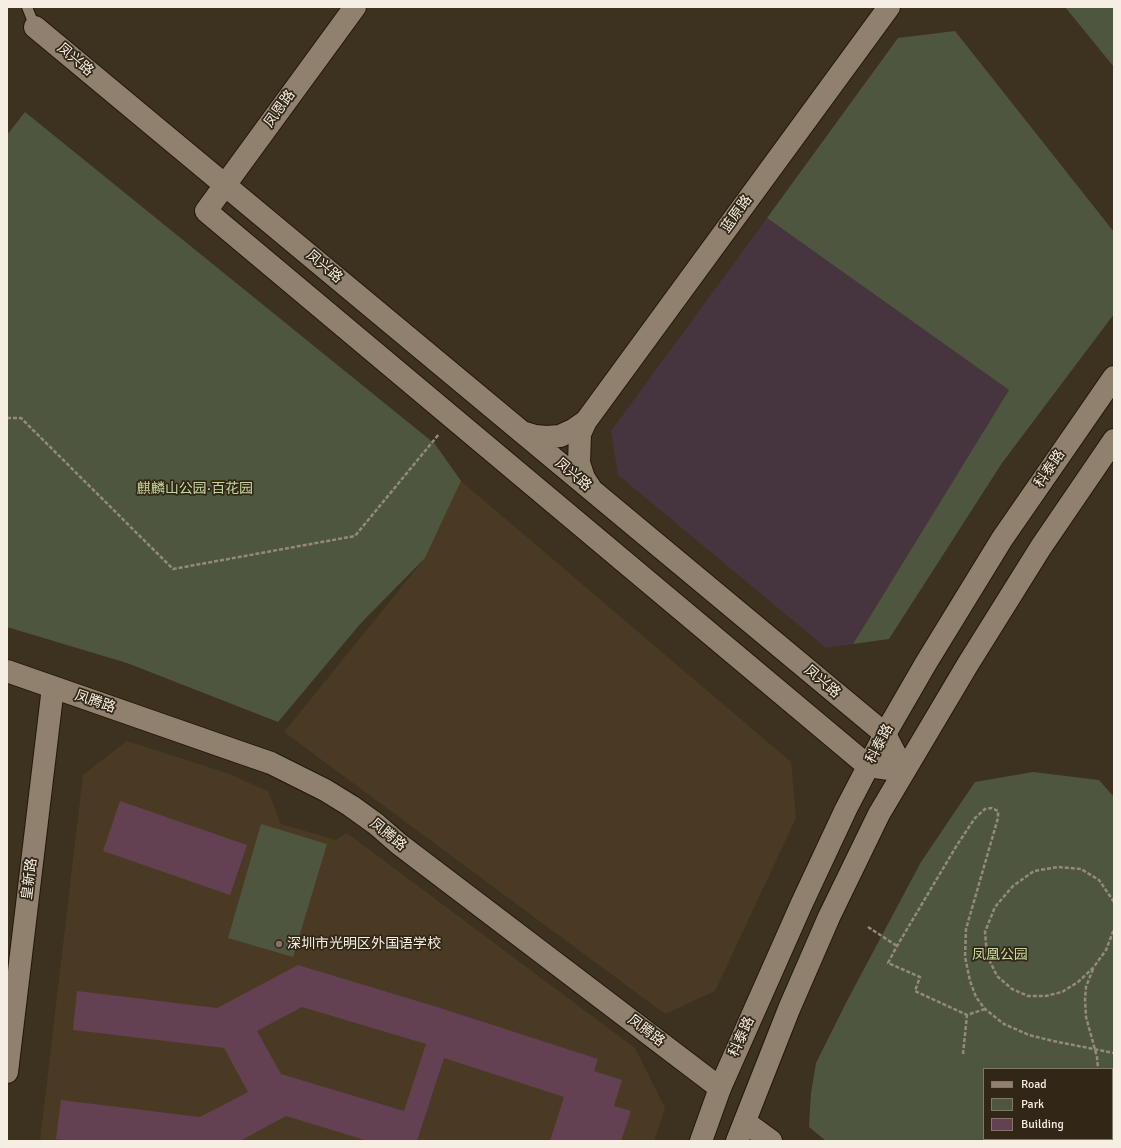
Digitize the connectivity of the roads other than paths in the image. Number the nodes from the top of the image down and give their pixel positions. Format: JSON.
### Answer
{"nodes":[{"id":1,"x":27,"y":7,"type":"edge"},
{"id":2,"x":355,"y":7,"type":"edge"},
{"id":3,"x":889,"y":7,"type":"edge"},
{"id":4,"x":35,"y":27,"type":"joint"},
{"id":5,"x":225,"y":184,"type":"junction"},
{"id":6,"x":1114,"y":377,"type":"edge"},
{"id":7,"x":586,"y":421,"type":"junction"},
{"id":8,"x":522,"y":432,"type":"junction"},
{"id":9,"x":1114,"y":440,"type":"edge"},
{"id":10,"x":592,"y":490,"type":"junction"},
{"id":11,"x":7,"y":671,"type":"edge"},
{"id":12,"x":53,"y":687,"type":"junction"},
{"id":13,"x":885,"y":734,"type":"junction"},
{"id":14,"x":868,"y":766,"type":"junction"},
{"id":15,"x":904,"y":771,"type":"junction"},
{"id":16,"x":7,"y":1072,"type":"edge"},
{"id":17,"x":720,"y":1088,"type":"junction"},
{"id":18,"x":741,"y":1131,"type":"edge"},
{"id":19,"x":701,"y":1141,"type":"edge"},
{"id":20,"x":771,"y":1141,"type":"edge"}],
"edges":[{"from":1,"to":4,"type":"lane"},
{"from":2,"to":5,"type":"street","name":"凤恩路"},
{"from":3,"to":7,"type":"street","name":"蓝原路"},
{"from":4,"to":5,"type":"street","name":"凤兴路"},
{"from":5,"to":8,"type":"street","name":"凤兴路"},
{"from":5,"to":14,"type":"street","name":"凤恩路"},
{"from":6,"to":13,"type":"street","name":"科泰路"},
{"from":7,"to":8,"type":"street","name":"蓝原路"},
{"from":7,"to":10,"type":"street","name":"蓝原路"},
{"from":8,"to":10,"type":"street","name":"凤兴路"},
{"from":9,"to":15,"type":"street"},
{"from":10,"to":13,"type":"street","name":"凤兴路"},
{"from":11,"to":12,"type":"street","name":"凤腾路"},
{"from":12,"to":16,"type":"street","name":"皇新路"},
{"from":12,"to":17,"type":"street","name":"凤腾路"},
{"from":13,"to":14,"type":"street","name":"科泰路"},
{"from":13,"to":15,"type":"street","name":"凤兴路"},
{"from":14,"to":15,"type":"street"},
{"from":14,"to":17,"type":"street","name":"科泰路"},
{"from":15,"to":18,"type":"street"},
{"from":17,"to":19,"type":"street","name":"科泰路"},
{"from":18,"to":20,"type":"street"}]}
